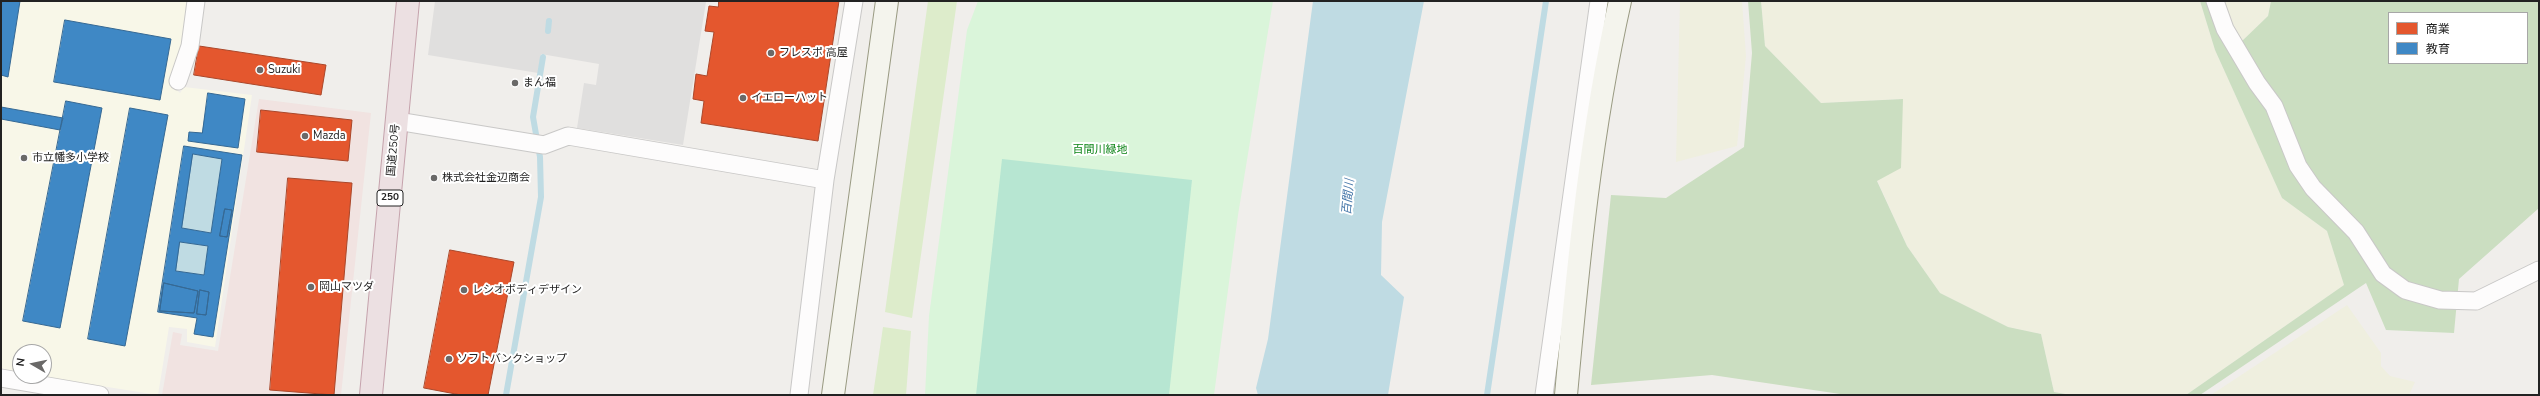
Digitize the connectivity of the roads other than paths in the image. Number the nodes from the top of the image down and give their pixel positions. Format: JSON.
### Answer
{"nodes":[{"id":1,"x":196,"y":1,"type":"edge"},
{"id":2,"x":408,"y":1,"type":"edge"},
{"id":3,"x":854,"y":1,"type":"edge"},
{"id":4,"x":887,"y":1,"type":"edge"},
{"id":5,"x":1599,"y":1,"type":"edge"},
{"id":6,"x":1620,"y":1,"type":"edge"},
{"id":7,"x":2215,"y":1,"type":"edge"},
{"id":8,"x":178,"y":82,"type":"dead end"},
{"id":9,"x":397,"y":121,"type":"junction"},
{"id":10,"x":826,"y":180,"type":"junction"},
{"id":11,"x":2539,"y":270,"type":"edge"},
{"id":12,"x":1,"y":378,"type":"edge"},
{"id":13,"x":100,"y":395,"type":"edge"},
{"id":14,"x":371,"y":395,"type":"edge"},
{"id":15,"x":799,"y":395,"type":"edge"},
{"id":16,"x":833,"y":395,"type":"edge"},
{"id":17,"x":1544,"y":395,"type":"edge"},
{"id":18,"x":1566,"y":395,"type":"edge"}],
"edges":[{"from":1,"to":8,"type":"street"},
{"from":2,"to":9,"type":"highway","name":"国道250号","number":"250"},
{"from":3,"to":10,"type":"street"},
{"from":4,"to":16,"type":"street"},
{"from":5,"to":17,"type":"street"},
{"from":6,"to":18,"type":"street"},
{"from":7,"to":11,"type":"street"},
{"from":9,"to":10,"type":"street"},
{"from":9,"to":14,"type":"highway","name":"国道250号","number":"250"},
{"from":10,"to":15,"type":"street"},
{"from":12,"to":13,"type":"street"}]}
